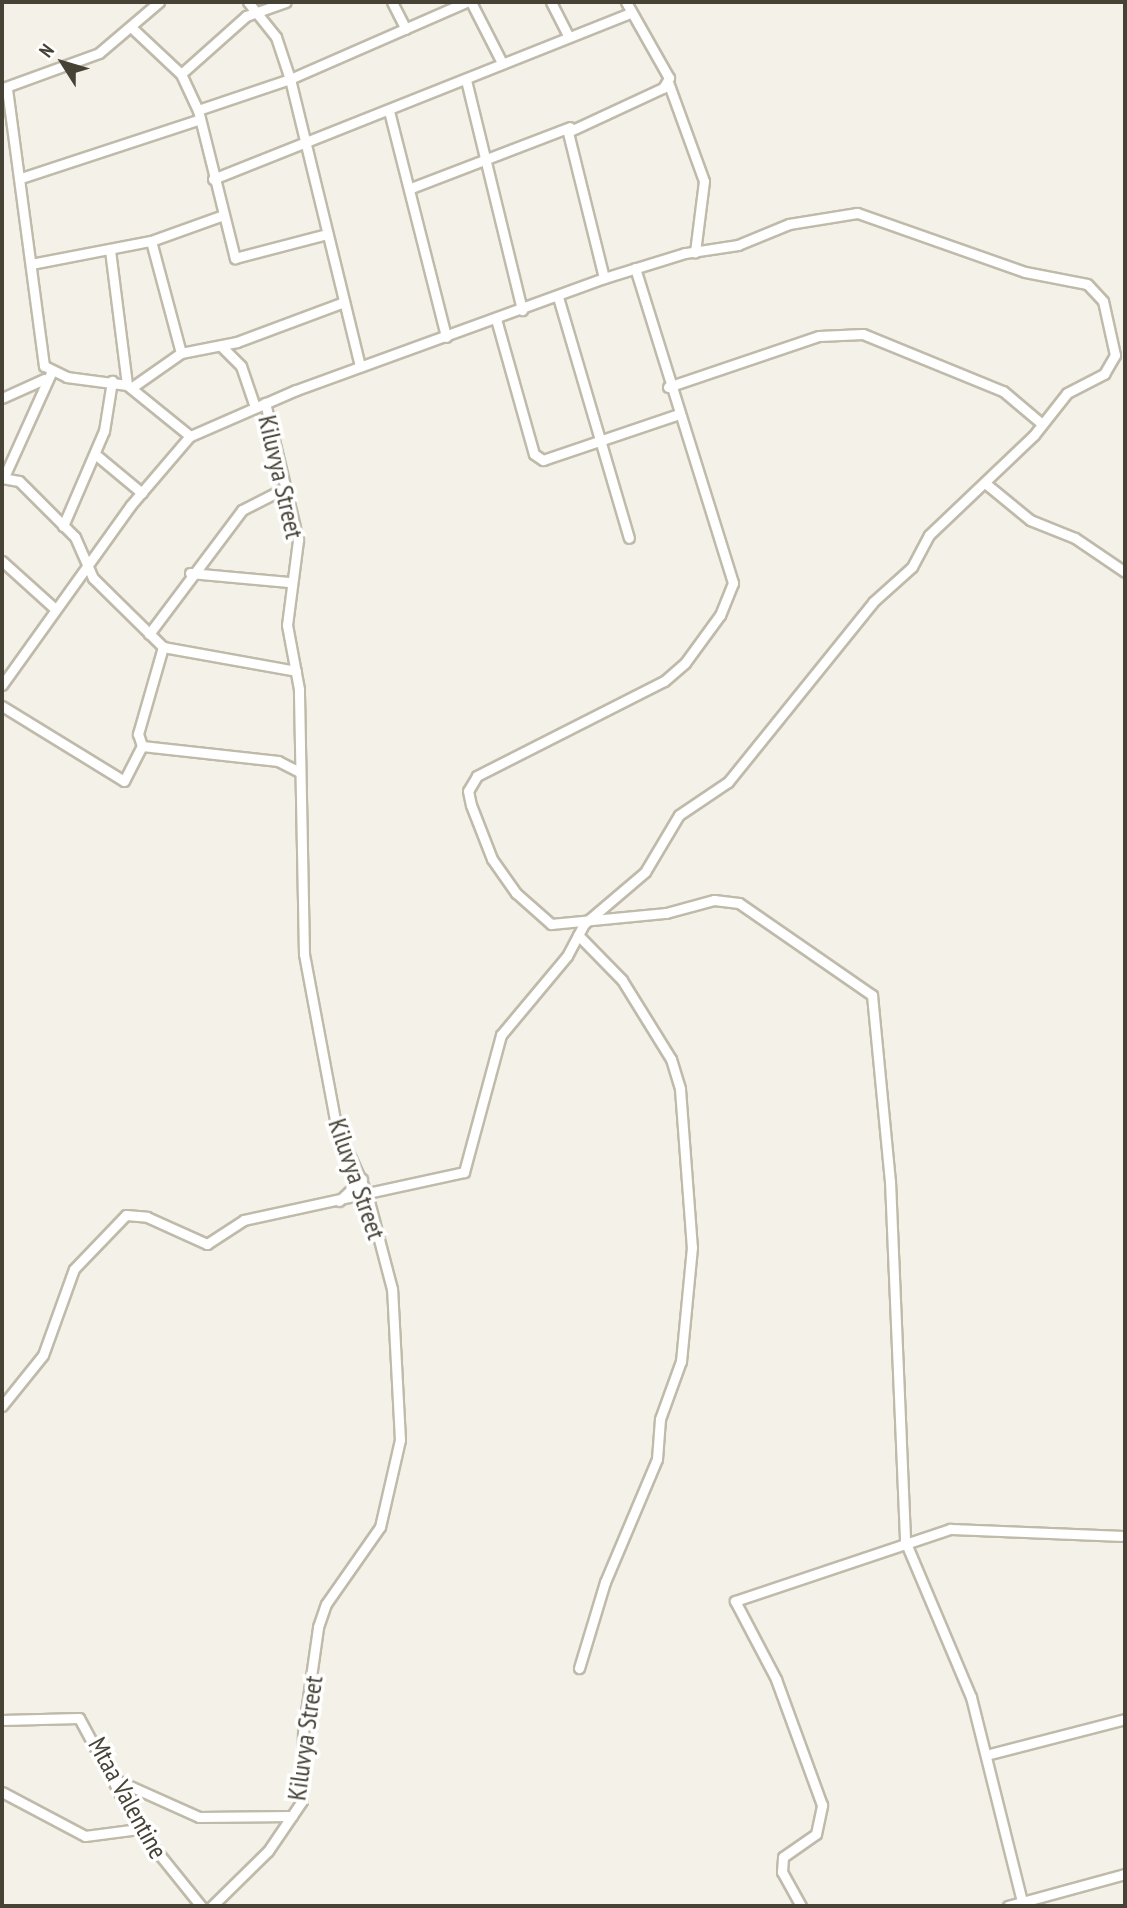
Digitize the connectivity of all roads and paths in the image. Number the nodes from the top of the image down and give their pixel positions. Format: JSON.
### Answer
{"nodes":[{"id":1,"x":159,"y":2,"type":"edge"},
{"id":2,"x":248,"y":2,"type":"edge"},
{"id":3,"x":286,"y":2,"type":"edge"},
{"id":4,"x":392,"y":2,"type":"edge"},
{"id":5,"x":469,"y":2,"type":"edge"},
{"id":6,"x":551,"y":2,"type":"edge"},
{"id":7,"x":626,"y":2,"type":"edge"},
{"id":8,"x":259,"y":12,"type":"junction"},
{"id":9,"x":631,"y":13,"type":"junction"},
{"id":10,"x":132,"y":28,"type":"junction"},
{"id":11,"x":406,"y":29,"type":"junction"},
{"id":12,"x":569,"y":37,"type":"junction"},
{"id":13,"x":501,"y":61,"type":"junction"},
{"id":14,"x":181,"y":74,"type":"junction"},
{"id":15,"x":290,"y":79,"type":"junction"},
{"id":16,"x":466,"y":80,"type":"junction"},
{"id":17,"x":668,"y":82,"type":"junction"},
{"id":18,"x":5,"y":88,"type":"edge"},
{"id":19,"x":389,"y":111,"type":"junction"},
{"id":20,"x":197,"y":115,"type":"junction"},
{"id":21,"x":570,"y":127,"type":"junction"},
{"id":22,"x":305,"y":144,"type":"junction"},
{"id":23,"x":488,"y":161,"type":"junction"},
{"id":24,"x":21,"y":178,"type":"junction"},
{"id":25,"x":213,"y":179,"type":"junction"},
{"id":26,"x":411,"y":188,"type":"junction"},
{"id":27,"x":221,"y":216,"type":"junction"},
{"id":28,"x":327,"y":234,"type":"junction"},
{"id":29,"x":151,"y":241,"type":"junction"},
{"id":30,"x":110,"y":250,"type":"junction"},
{"id":31,"x":695,"y":252,"type":"junction"},
{"id":32,"x":31,"y":264,"type":"junction"},
{"id":33,"x":635,"y":268,"type":"junction"},
{"id":34,"x":604,"y":278,"type":"junction"},
{"id":35,"x":558,"y":297,"type":"junction"},
{"id":36,"x":344,"y":302,"type":"junction"},
{"id":37,"x":522,"y":310,"type":"junction"},
{"id":38,"x":496,"y":319,"type":"junction"},
{"id":39,"x":446,"y":337,"type":"junction"},
{"id":40,"x":221,"y":346,"type":"junction"},
{"id":41,"x":181,"y":353,"type":"junction"},
{"id":42,"x":360,"y":367,"type":"junction"},
{"id":43,"x":48,"y":376,"type":"junction"},
{"id":44,"x":112,"y":382,"type":"junction"},
{"id":45,"x":129,"y":386,"type":"junction"},
{"id":46,"x":668,"y":387,"type":"junction"},
{"id":47,"x":2,"y":398,"type":"edge"},
{"id":48,"x":260,"y":405,"type":"junction"},
{"id":49,"x":676,"y":415,"type":"junction"},
{"id":50,"x":1042,"y":424,"type":"junction"},
{"id":51,"x":190,"y":436,"type":"junction"},
{"id":52,"x":598,"y":441,"type":"junction"},
{"id":53,"x":94,"y":454,"type":"junction"},
{"id":54,"x":3,"y":477,"type":"edge"},
{"id":55,"x":985,"y":483,"type":"junction"},
{"id":56,"x":285,"y":488,"type":"junction"},
{"id":57,"x":142,"y":493,"type":"junction"},
{"id":58,"x":63,"y":526,"type":"junction"},
{"id":59,"x":629,"y":538,"type":"dead end"},
{"id":60,"x":2,"y":561,"type":"edge"},
{"id":61,"x":87,"y":564,"type":"junction"},
{"id":62,"x":12,"y":572,"type":"junction"},
{"id":63,"x":1125,"y":572,"type":"edge"},
{"id":64,"x":190,"y":573,"type":"junction"},
{"id":65,"x":2,"y":575,"type":"edge"},
{"id":66,"x":289,"y":582,"type":"junction"},
{"id":67,"x":54,"y":608,"type":"junction"},
{"id":68,"x":149,"y":634,"type":"junction"},
{"id":69,"x":163,"y":646,"type":"junction"},
{"id":70,"x":296,"y":671,"type":"junction"},
{"id":71,"x":2,"y":685,"type":"edge"},
{"id":72,"x":2,"y":706,"type":"edge"},
{"id":73,"x":142,"y":746,"type":"junction"},
{"id":74,"x":298,"y":771,"type":"junction"},
{"id":75,"x":584,"y":924,"type":"junction"},
{"id":76,"x":578,"y":935,"type":"junction"},
{"id":77,"x":362,"y":1179,"type":"junction"},
{"id":78,"x":367,"y":1194,"type":"junction"},
{"id":79,"x":338,"y":1203,"type":"junction"},
{"id":80,"x":2,"y":1406,"type":"edge"},
{"id":81,"x":1125,"y":1536,"type":"edge"},
{"id":82,"x":905,"y":1541,"type":"junction"},
{"id":83,"x":579,"y":1668,"type":"dead end"},
{"id":84,"x":1125,"y":1719,"type":"edge"},
{"id":85,"x":2,"y":1720,"type":"edge"},
{"id":86,"x":986,"y":1755,"type":"junction"},
{"id":87,"x":112,"y":1778,"type":"junction"},
{"id":88,"x":2,"y":1792,"type":"edge"},
{"id":89,"x":292,"y":1816,"type":"junction"},
{"id":90,"x":139,"y":1829,"type":"junction"},
{"id":91,"x":1125,"y":1874,"type":"edge"},
{"id":92,"x":1022,"y":1904,"type":"edge"},
{"id":93,"x":201,"y":1906,"type":"edge"},
{"id":94,"x":212,"y":1906,"type":"edge"},
{"id":95,"x":801,"y":1906,"type":"edge"},
{"id":96,"x":1008,"y":1906,"type":"edge"}],
"edges":[{"from":1,"to":10,"type":"street"},
{"from":2,"to":8,"type":"street"},
{"from":3,"to":8,"type":"street"},
{"from":4,"to":11,"type":"street"},
{"from":5,"to":11,"type":"street"},
{"from":5,"to":13,"type":"street"},
{"from":6,"to":12,"type":"street"},
{"from":7,"to":9,"type":"street"},
{"from":8,"to":14,"type":"street"},
{"from":8,"to":15,"type":"street"},
{"from":9,"to":12,"type":"street"},
{"from":9,"to":17,"type":"street"},
{"from":10,"to":14,"type":"street"},
{"from":10,"to":18,"type":"street"},
{"from":11,"to":15,"type":"street"},
{"from":12,"to":13,"type":"street"},
{"from":13,"to":16,"type":"street"},
{"from":14,"to":20,"type":"street"},
{"from":15,"to":20,"type":"street"},
{"from":15,"to":22,"type":"street"},
{"from":16,"to":19,"type":"street"},
{"from":16,"to":23,"type":"street"},
{"from":17,"to":21,"type":"street"},
{"from":17,"to":31,"type":"street"},
{"from":18,"to":24,"type":"street"},
{"from":19,"to":22,"type":"street"},
{"from":19,"to":26,"type":"street"},
{"from":20,"to":24,"type":"street"},
{"from":20,"to":25,"type":"street"},
{"from":21,"to":23,"type":"street"},
{"from":21,"to":34,"type":"street"},
{"from":22,"to":25,"type":"street"},
{"from":22,"to":28,"type":"street"},
{"from":23,"to":26,"type":"street"},
{"from":23,"to":37,"type":"street"},
{"from":24,"to":32,"type":"street"},
{"from":25,"to":27,"type":"street"},
{"from":26,"to":39,"type":"street"},
{"from":27,"to":28,"type":"street"},
{"from":27,"to":29,"type":"street"},
{"from":28,"to":36,"type":"street"},
{"from":29,"to":30,"type":"street"},
{"from":29,"to":41,"type":"street"},
{"from":30,"to":32,"type":"street"},
{"from":30,"to":45,"type":"street"},
{"from":31,"to":33,"type":"street"},
{"from":31,"to":50,"type":"street"},
{"from":32,"to":43,"type":"street"},
{"from":33,"to":34,"type":"street"},
{"from":33,"to":46,"type":"street"},
{"from":34,"to":35,"type":"street"},
{"from":35,"to":37,"type":"street"},
{"from":35,"to":52,"type":"street"},
{"from":36,"to":40,"type":"street"},
{"from":36,"to":42,"type":"street"},
{"from":37,"to":38,"type":"street"},
{"from":38,"to":39,"type":"street"},
{"from":38,"to":52,"type":"street"},
{"from":39,"to":42,"type":"street"},
{"from":40,"to":41,"type":"street"},
{"from":40,"to":48,"type":"street","name":"Kiluvya Street"},
{"from":41,"to":45,"type":"street"},
{"from":42,"to":48,"type":"street"},
{"from":43,"to":44,"type":"street"},
{"from":43,"to":47,"type":"street"},
{"from":43,"to":54,"type":"street"},
{"from":44,"to":45,"type":"street"},
{"from":44,"to":53,"type":"street"},
{"from":45,"to":51,"type":"street"},
{"from":46,"to":49,"type":"street"},
{"from":46,"to":50,"type":"street"},
{"from":48,"to":51,"type":"street"},
{"from":48,"to":56,"type":"street","name":"Kiluvya Street"},
{"from":49,"to":52,"type":"street"},
{"from":49,"to":75,"type":"street"},
{"from":50,"to":55,"type":"street"},
{"from":51,"to":57,"type":"street"},
{"from":52,"to":59,"type":"street"},
{"from":53,"to":57,"type":"street"},
{"from":53,"to":58,"type":"street"},
{"from":54,"to":58,"type":"street"},
{"from":55,"to":63,"type":"street"},
{"from":55,"to":75,"type":"street"},
{"from":56,"to":64,"type":"street"},
{"from":56,"to":66,"type":"street","name":"Kiluvya Street"},
{"from":57,"to":61,"type":"street"},
{"from":58,"to":61,"type":"street"},
{"from":60,"to":62,"type":"street"},
{"from":61,"to":67,"type":"street"},
{"from":61,"to":68,"type":"street"},
{"from":62,"to":65,"type":"street"},
{"from":62,"to":67,"type":"street"},
{"from":64,"to":66,"type":"street"},
{"from":64,"to":68,"type":"street"},
{"from":66,"to":70,"type":"street","name":"Kiluvya Street"},
{"from":67,"to":71,"type":"street"},
{"from":68,"to":69,"type":"street"},
{"from":69,"to":70,"type":"street"},
{"from":69,"to":73,"type":"street"},
{"from":70,"to":74,"type":"street","name":"Kiluvya Street"},
{"from":72,"to":73,"type":"street"},
{"from":73,"to":74,"type":"street"},
{"from":74,"to":77,"type":"street","name":"Kiluvya Street"},
{"from":75,"to":76,"type":"street"},
{"from":75,"to":82,"type":"street"},
{"from":76,"to":78,"type":"street"},
{"from":76,"to":83,"type":"street"},
{"from":77,"to":78,"type":"street","name":"Kiluvya Street"},
{"from":77,"to":79,"type":"street"},
{"from":78,"to":79,"type":"street"},
{"from":78,"to":89,"type":"street","name":"Kiluvya Street"},
{"from":79,"to":80,"type":"street"},
{"from":81,"to":82,"type":"street"},
{"from":82,"to":86,"type":"street"},
{"from":82,"to":95,"type":"street"},
{"from":84,"to":86,"type":"street"},
{"from":85,"to":87,"type":"street","name":"Mtaa Valentine"},
{"from":86,"to":92,"type":"street"},
{"from":87,"to":89,"type":"street"},
{"from":87,"to":90,"type":"street","name":"Mtaa Valentine"},
{"from":88,"to":90,"type":"street"},
{"from":89,"to":94,"type":"street","name":"Kiluvya Street"},
{"from":90,"to":93,"type":"street","name":"Mtaa Valentine"},
{"from":91,"to":92,"type":"street"},
{"from":92,"to":96,"type":"street"}]}
